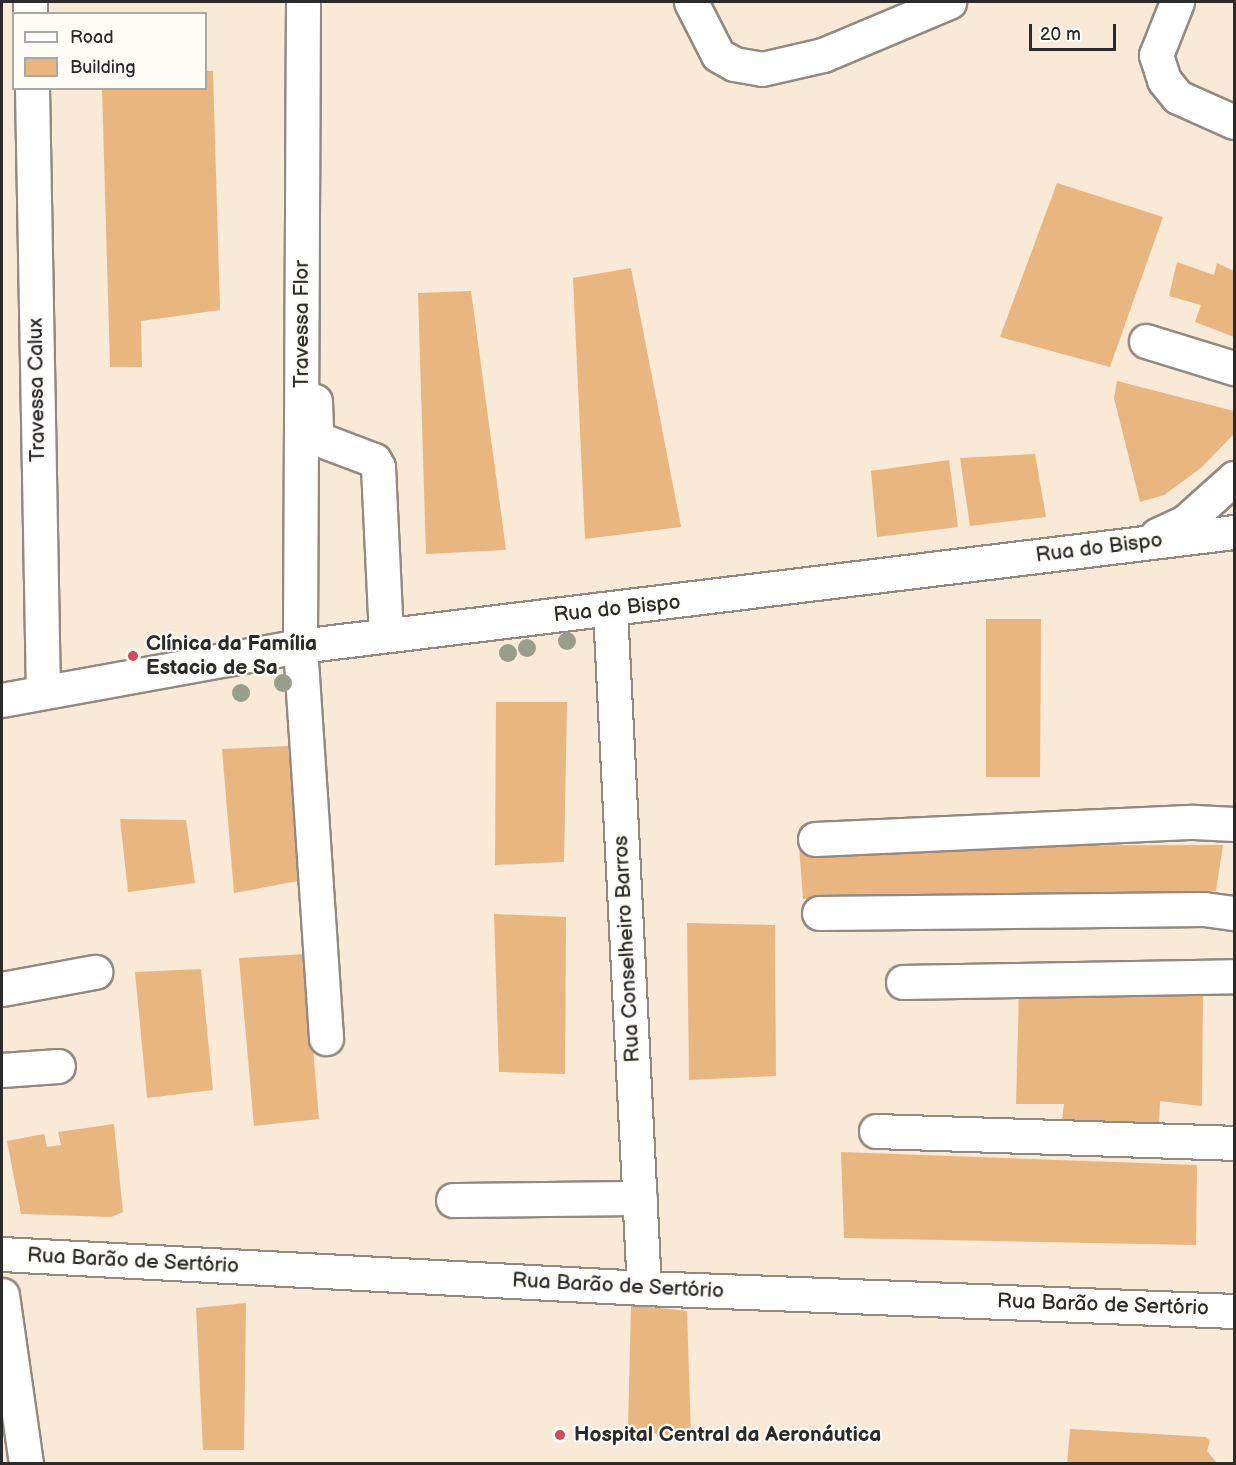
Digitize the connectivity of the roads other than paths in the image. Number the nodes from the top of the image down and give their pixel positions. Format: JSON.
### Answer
{"nodes":[{"id":1,"x":303,"y":2,"type":"edge"},
{"id":2,"x":691,"y":2,"type":"edge"},
{"id":3,"x":949,"y":2,"type":"edge"},
{"id":4,"x":1177,"y":2,"type":"edge"},
{"id":5,"x":32,"y":90,"type":"edge"},
{"id":6,"x":1234,"y":122,"type":"edge"},
{"id":7,"x":314,"y":332,"type":"dead end"},
{"id":8,"x":1146,"y":341,"type":"dead end"},
{"id":9,"x":1234,"y":368,"type":"edge"},
{"id":10,"x":1234,"y":478,"type":"edge"},
{"id":11,"x":1234,"y":532,"type":"edge"},
{"id":12,"x":1142,"y":542,"type":"junction"},
{"id":13,"x":610,"y":610,"type":"junction"},
{"id":14,"x":386,"y":635,"type":"junction"},
{"id":15,"x":300,"y":646,"type":"junction"},
{"id":16,"x":43,"y":692,"type":"junction"},
{"id":17,"x":2,"y":700,"type":"edge"},
{"id":18,"x":1234,"y":824,"type":"edge"},
{"id":19,"x":814,"y":839,"type":"dead end"},
{"id":20,"x":819,"y":913,"type":"dead end"},
{"id":21,"x":1234,"y":913,"type":"edge"},
{"id":22,"x":95,"y":972,"type":"dead end"},
{"id":23,"x":1234,"y":976,"type":"edge"},
{"id":24,"x":903,"y":982,"type":"dead end"},
{"id":25,"x":2,"y":989,"type":"edge"},
{"id":26,"x":326,"y":1038,"type":"dead end"},
{"id":27,"x":58,"y":1066,"type":"dead end"},
{"id":28,"x":2,"y":1070,"type":"edge"},
{"id":29,"x":876,"y":1131,"type":"dead end"},
{"id":30,"x":1234,"y":1143,"type":"edge"},
{"id":31,"x":640,"y":1198,"type":"junction"},
{"id":32,"x":453,"y":1200,"type":"dead end"},
{"id":33,"x":2,"y":1254,"type":"edge"},
{"id":34,"x":644,"y":1288,"type":"junction"},
{"id":35,"x":2,"y":1295,"type":"edge"},
{"id":36,"x":1234,"y":1311,"type":"edge"},
{"id":37,"x":26,"y":1464,"type":"edge"}],
"edges":[{"from":1,"to":15,"type":"street","name":"Travessa Flor"},
{"from":2,"to":3,"type":"street"},
{"from":4,"to":6,"type":"street"},
{"from":5,"to":16,"type":"street","name":"Travessa Calux"},
{"from":7,"to":14,"type":"street"},
{"from":8,"to":9,"type":"street"},
{"from":10,"to":12,"type":"street"},
{"from":11,"to":12,"type":"street","name":"Rua do Bispo"},
{"from":12,"to":13,"type":"street","name":"Rua do Bispo"},
{"from":13,"to":14,"type":"street","name":"Rua do Bispo"},
{"from":13,"to":31,"type":"street","name":"Rua Conselheiro Barros"},
{"from":14,"to":15,"type":"street","name":"Rua do Bispo"},
{"from":15,"to":16,"type":"street","name":"Rua do Bispo"},
{"from":15,"to":26,"type":"street","name":"Travessa Flor"},
{"from":16,"to":17,"type":"street","name":"Rua do Bispo"},
{"from":18,"to":19,"type":"street"},
{"from":20,"to":21,"type":"street"},
{"from":22,"to":25,"type":"street"},
{"from":23,"to":24,"type":"street"},
{"from":27,"to":28,"type":"street"},
{"from":29,"to":30,"type":"street"},
{"from":31,"to":32,"type":"street"},
{"from":31,"to":34,"type":"street","name":"Rua Conselheiro Barros"},
{"from":33,"to":34,"type":"street","name":"Rua Barão de Sertório"},
{"from":34,"to":36,"type":"street","name":"Rua Barão de Sertório"},
{"from":35,"to":37,"type":"street"}]}
